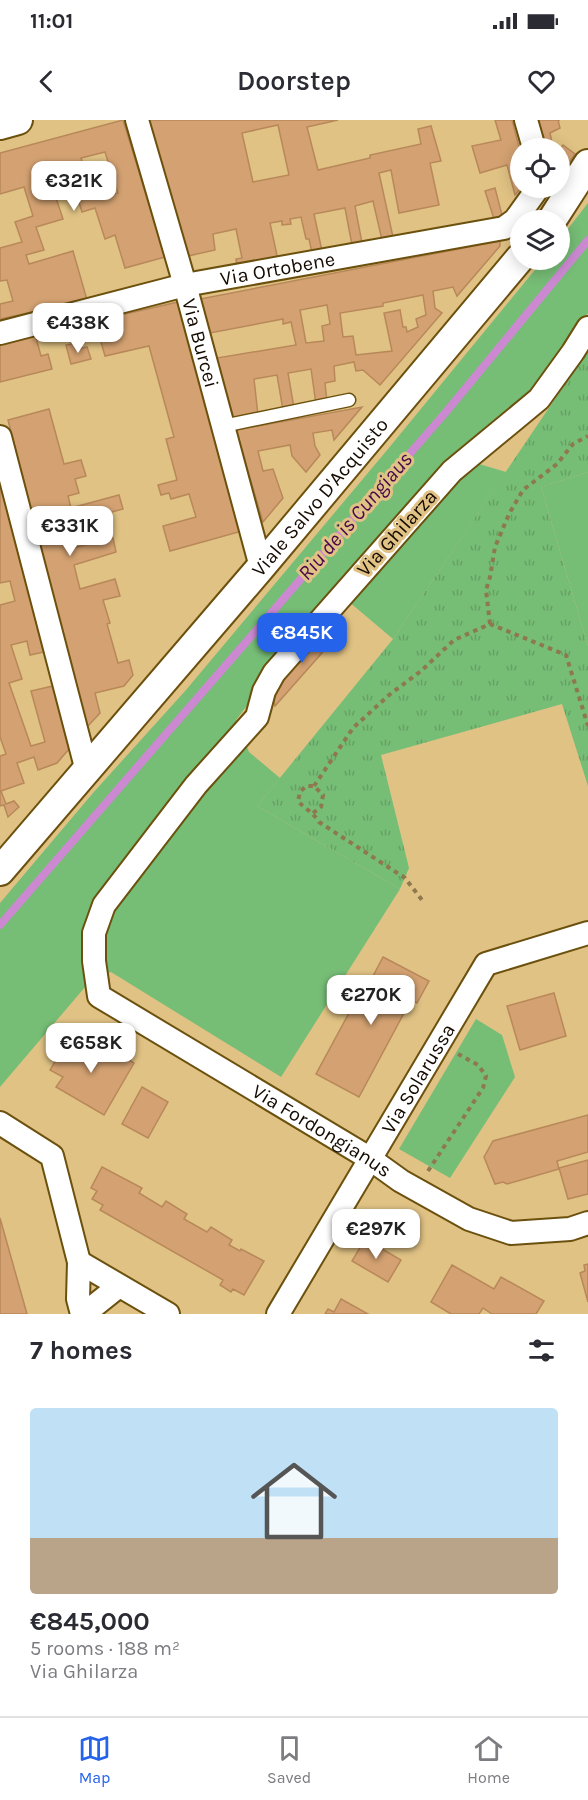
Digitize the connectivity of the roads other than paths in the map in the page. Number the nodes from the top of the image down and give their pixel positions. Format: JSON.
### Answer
{"nodes":[{"id":1,"x":18,"y":120,"type":"edge"},
{"id":2,"x":137,"y":120,"type":"edge"},
{"id":3,"x":526,"y":120,"type":"edge"},
{"id":4,"x":0,"y":125,"type":"edge"},
{"id":5,"x":531,"y":138,"type":"edge"},
{"id":6,"x":588,"y":164,"type":"edge"},
{"id":7,"x":531,"y":198,"type":"edge"},
{"id":8,"x":558,"y":210,"type":"edge"},
{"id":9,"x":510,"y":270,"type":"edge"},
{"id":10,"x":185,"y":285,"type":"junction"},
{"id":11,"x":588,"y":328,"type":"edge"},
{"id":12,"x":0,"y":333,"type":"edge"},
{"id":13,"x":349,"y":400,"type":"dead end"},
{"id":14,"x":223,"y":426,"type":"junction"},
{"id":15,"x":0,"y":437,"type":"edge"},
{"id":16,"x":261,"y":567,"type":"junction"},
{"id":17,"x":87,"y":771,"type":"junction"},
{"id":18,"x":0,"y":871,"type":"edge"},
{"id":19,"x":588,"y":933,"type":"edge"},
{"id":20,"x":99,"y":996,"type":"joint"},
{"id":21,"x":0,"y":1124,"type":"edge"},
{"id":22,"x":369,"y":1158,"type":"junction"},
{"id":23,"x":588,"y":1223,"type":"edge"},
{"id":24,"x":79,"y":1262,"type":"junction"},
{"id":25,"x":119,"y":1286,"type":"junction"},
{"id":26,"x":83,"y":1314,"type":"edge"},
{"id":27,"x":168,"y":1314,"type":"edge"},
{"id":28,"x":278,"y":1314,"type":"edge"}],
"edges":[{"from":1,"to":4,"type":"street"},
{"from":2,"to":10,"type":"street","name":"Via Burcei"},
{"from":3,"to":5,"type":"street"},
{"from":6,"to":8,"type":"street"},
{"from":7,"to":10,"type":"street","name":"Via Ortobene"},
{"from":9,"to":16,"type":"street","name":"Viale Salvo D'Acquisto"},
{"from":10,"to":12,"type":"street","name":"Via Ortobene"},
{"from":10,"to":14,"type":"street","name":"Via Burcei"},
{"from":11,"to":20,"type":"street","name":"Via Ghilarza"},
{"from":13,"to":14,"type":"lane"},
{"from":14,"to":16,"type":"street","name":"Via Burcei"},
{"from":15,"to":17,"type":"street"},
{"from":16,"to":17,"type":"street","name":"Viale Salvo D'Acquisto"},
{"from":17,"to":18,"type":"street","name":"Viale Salvo D'Acquisto"},
{"from":19,"to":22,"type":"street","name":"Via Solarussa"},
{"from":20,"to":22,"type":"street","name":"Via Fordongianus"},
{"from":21,"to":24,"type":"street"},
{"from":22,"to":23,"type":"street","name":"Via Fordongianus"},
{"from":22,"to":28,"type":"street","name":"Via Solarussa"},
{"from":24,"to":25,"type":"street"},
{"from":24,"to":26,"type":"street"},
{"from":25,"to":26,"type":"street"},
{"from":25,"to":27,"type":"street"}]}
